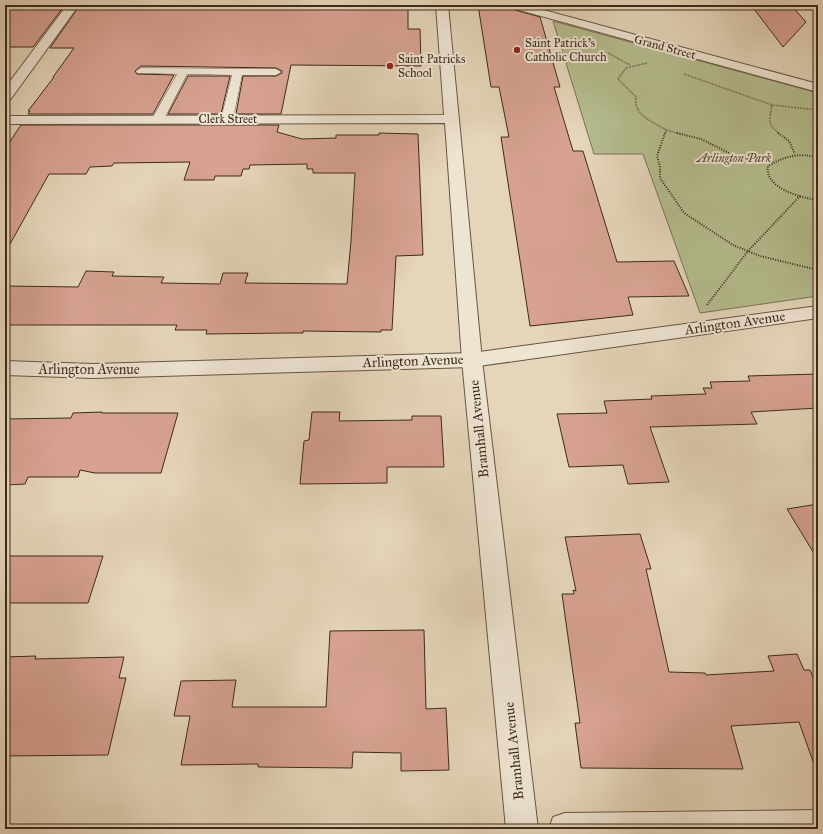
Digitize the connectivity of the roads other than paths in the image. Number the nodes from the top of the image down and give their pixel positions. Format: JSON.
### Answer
{"nodes":[{"id":1,"x":73,"y":5,"type":"edge"},
{"id":2,"x":442,"y":5,"type":"edge"},
{"id":3,"x":512,"y":5,"type":"edge"},
{"id":4,"x":141,"y":72,"type":"dead end"},
{"id":5,"x":183,"y":72,"type":"junction"},
{"id":6,"x":238,"y":72,"type":"junction"},
{"id":7,"x":276,"y":72,"type":"dead end"},
{"id":8,"x":818,"y":88,"type":"edge"},
{"id":9,"x":5,"y":97,"type":"edge"},
{"id":10,"x":227,"y":119,"type":"junction"},
{"id":11,"x":452,"y":119,"type":"junction"},
{"id":12,"x":5,"y":120,"type":"edge"},
{"id":13,"x":158,"y":120,"type":"junction"},
{"id":14,"x":818,"y":312,"type":"edge"},
{"id":15,"x":472,"y":360,"type":"junction"},
{"id":16,"x":5,"y":368,"type":"edge"},
{"id":17,"x":818,"y":826,"type":"edge"},
{"id":18,"x":522,"y":829,"type":"edge"},
{"id":19,"x":565,"y":829,"type":"edge"}],
"edges":[{"from":1,"to":9,"type":"street"},
{"from":2,"to":11,"type":"street","name":"Bramhall Avenue"},
{"from":3,"to":8,"type":"street","name":"Grand Street"},
{"from":4,"to":5,"type":"lane"},
{"from":5,"to":6,"type":"lane"},
{"from":5,"to":13,"type":"lane"},
{"from":6,"to":7,"type":"lane"},
{"from":6,"to":10,"type":"lane"},
{"from":10,"to":11,"type":"street","name":"Clerk Street"},
{"from":10,"to":13,"type":"street","name":"Clerk Street"},
{"from":11,"to":15,"type":"street","name":"Bramhall Avenue"},
{"from":12,"to":13,"type":"street","name":"Clerk Street"},
{"from":14,"to":15,"type":"street","name":"Arlington Avenue"},
{"from":15,"to":16,"type":"street","name":"Arlington Avenue"},
{"from":15,"to":18,"type":"street","name":"Bramhall Avenue"},
{"from":17,"to":19,"type":"street"}]}
